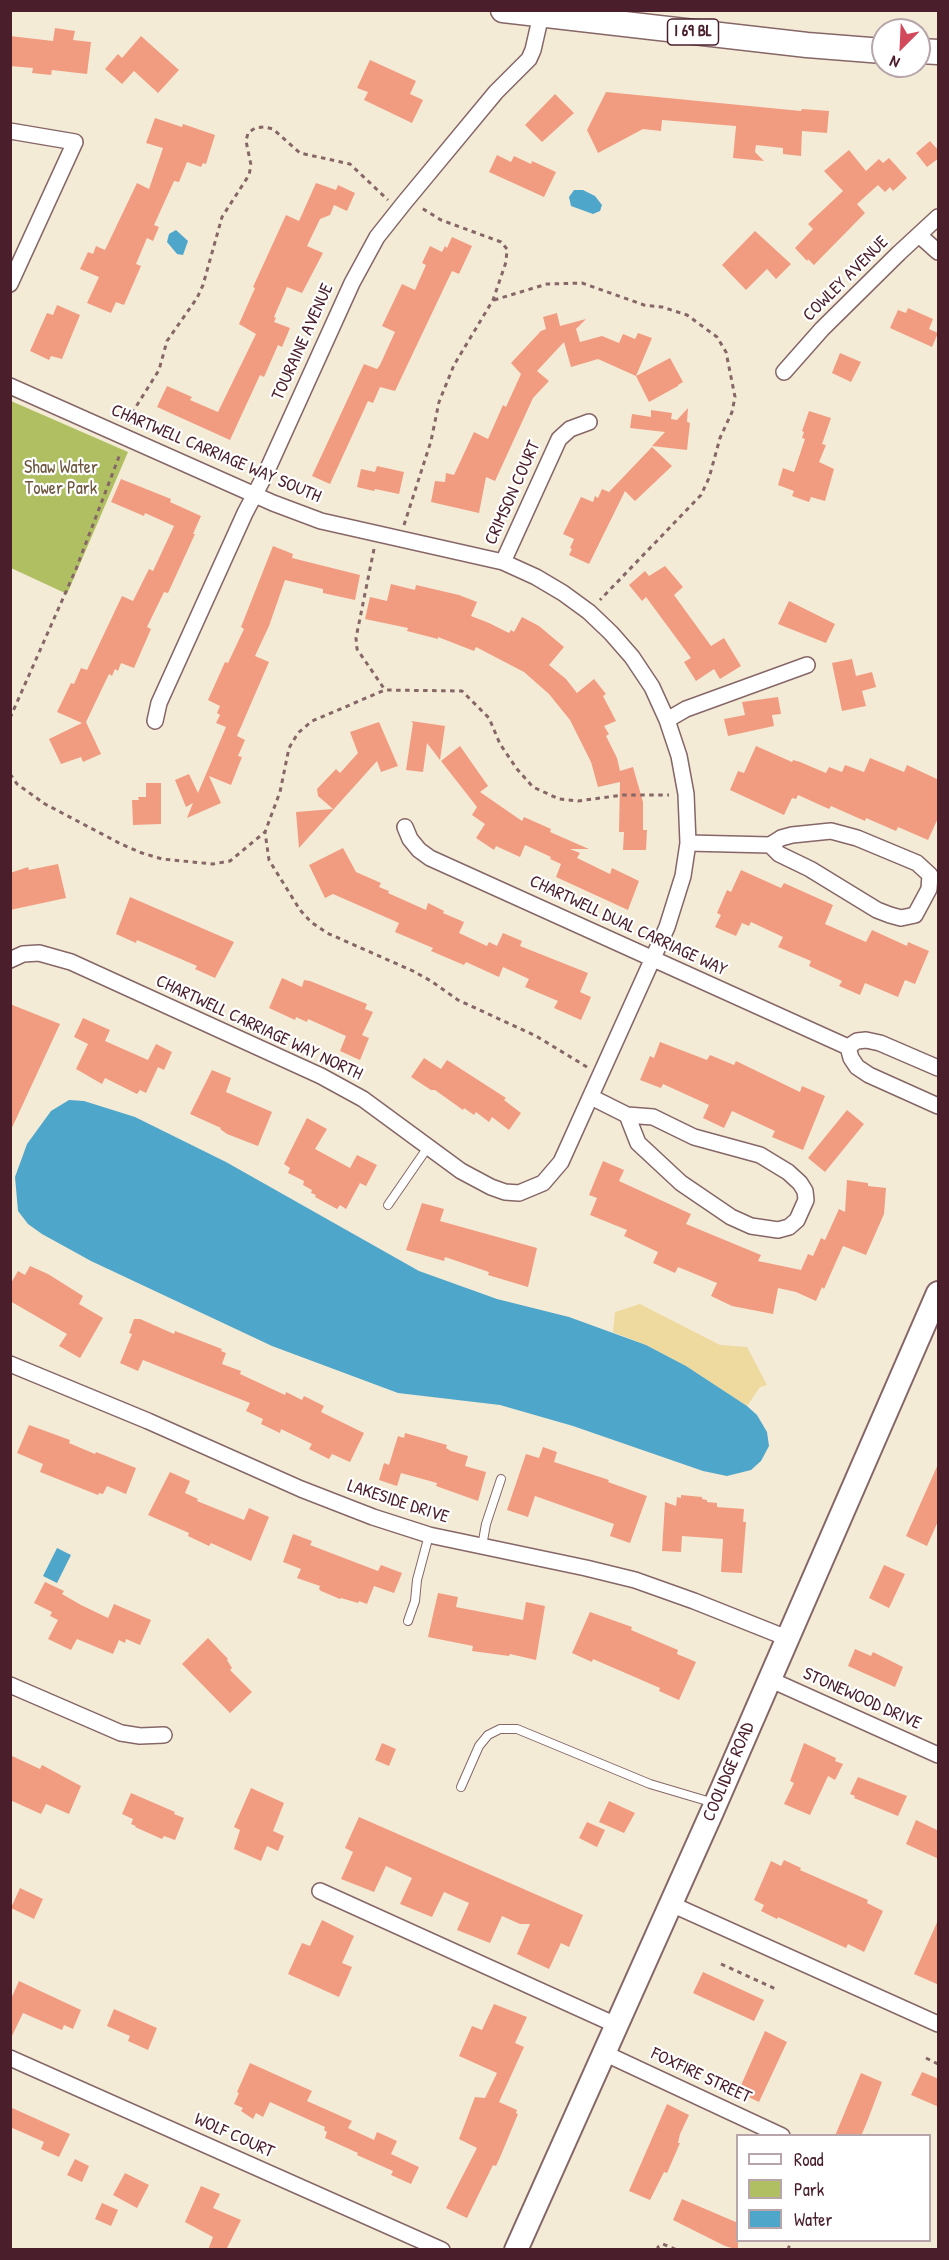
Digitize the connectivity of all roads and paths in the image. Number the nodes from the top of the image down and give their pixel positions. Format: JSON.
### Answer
{"nodes":[{"id":1,"x":503,"y":10,"type":"edge"},
{"id":2,"x":541,"y":15,"type":"junction"},
{"id":3,"x":613,"y":17,"type":"edge"},
{"id":4,"x":871,"y":50,"type":"edge"},
{"id":5,"x":10,"y":131,"type":"edge"},
{"id":6,"x":404,"y":203,"type":"junction"},
{"id":7,"x":939,"y":217,"type":"edge"},
{"id":8,"x":919,"y":235,"type":"junction"},
{"id":9,"x":939,"y":252,"type":"edge"},
{"id":10,"x":10,"y":284,"type":"edge"},
{"id":11,"x":493,"y":300,"type":"junction"},
{"id":12,"x":784,"y":372,"type":"dead end"},
{"id":13,"x":10,"y":386,"type":"edge"},
{"id":14,"x":589,"y":422,"type":"dead end"},
{"id":15,"x":124,"y":437,"type":"junction"},
{"id":16,"x":254,"y":494,"type":"junction"},
{"id":17,"x":388,"y":537,"type":"junction"},
{"id":18,"x":503,"y":562,"type":"junction"},
{"id":19,"x":589,"y":612,"type":"junction"},
{"id":20,"x":807,"y":665,"type":"dead end"},
{"id":21,"x":385,"y":690,"type":"dead end"},
{"id":22,"x":10,"y":718,"type":"edge"},
{"id":23,"x":667,"y":720,"type":"junction"},
{"id":24,"x":155,"y":721,"type":"dead end"},
{"id":25,"x":10,"y":774,"type":"edge"},
{"id":26,"x":405,"y":827,"type":"dead end"},
{"id":27,"x":265,"y":832,"type":"dead end"},
{"id":28,"x":688,"y":843,"type":"junction"},
{"id":29,"x":770,"y":845,"type":"junction"},
{"id":30,"x":653,"y":959,"type":"junction"},
{"id":31,"x":10,"y":960,"type":"edge"},
{"id":32,"x":848,"y":1047,"type":"junction"},
{"id":33,"x":939,"y":1068,"type":"edge"},
{"id":34,"x":591,"y":1097,"type":"junction"},
{"id":35,"x":939,"y":1106,"type":"edge"},
{"id":36,"x":627,"y":1115,"type":"junction"},
{"id":37,"x":428,"y":1147,"type":"junction"},
{"id":38,"x":387,"y":1205,"type":"dead end"},
{"id":39,"x":939,"y":1293,"type":"edge"},
{"id":40,"x":10,"y":1364,"type":"edge"},
{"id":41,"x":501,"y":1479,"type":"dead end"},
{"id":42,"x":429,"y":1535,"type":"junction"},
{"id":43,"x":482,"y":1546,"type":"junction"},
{"id":44,"x":408,"y":1621,"type":"dead end"},
{"id":45,"x":787,"y":1638,"type":"junction"},
{"id":46,"x":770,"y":1679,"type":"junction"},
{"id":47,"x":10,"y":1686,"type":"edge"},
{"id":48,"x":164,"y":1735,"type":"dead end"},
{"id":49,"x":939,"y":1755,"type":"edge"},
{"id":50,"x":461,"y":1787,"type":"dead end"},
{"id":51,"x":715,"y":1804,"type":"junction"},
{"id":52,"x":320,"y":1891,"type":"dead end"},
{"id":53,"x":670,"y":1904,"type":"junction"},
{"id":54,"x":721,"y":1964,"type":"dead end"},
{"id":55,"x":778,"y":1990,"type":"dead end"},
{"id":56,"x":939,"y":2024,"type":"edge"},
{"id":57,"x":616,"y":2025,"type":"junction"},
{"id":58,"x":603,"y":2053,"type":"junction"},
{"id":59,"x":10,"y":2058,"type":"edge"},
{"id":60,"x":926,"y":2058,"type":"dead end"},
{"id":61,"x":939,"y":2064,"type":"edge"},
{"id":62,"x":779,"y":2134,"type":"edge"},
{"id":63,"x":442,"y":2250,"type":"edge"},
{"id":64,"x":516,"y":2250,"type":"edge"},
{"id":65,"x":658,"y":2250,"type":"edge"},
{"id":66,"x":677,"y":2250,"type":"edge"}],
"edges":[{"from":1,"to":2,"type":"main road","number":"I 69 BL"},
{"from":2,"to":3,"type":"main road","number":"I 69 BL"},
{"from":2,"to":6,"type":"street","name":"TOURAINE AVENUE"},
{"from":3,"to":4,"type":"main road","number":"I 69 BL"},
{"from":5,"to":10,"type":"street"},
{"from":6,"to":11,"type":"path"},
{"from":6,"to":15,"type":"path"},
{"from":6,"to":16,"type":"street","name":"TOURAINE AVENUE"},
{"from":7,"to":8,"type":"street","name":"COWLEY AVENUE"},
{"from":8,"to":9,"type":"street"},
{"from":8,"to":12,"type":"street","name":"COWLEY AVENUE"},
{"from":11,"to":17,"type":"path"},
{"from":11,"to":19,"type":"path"},
{"from":13,"to":15,"type":"street","name":"CHARTWELL CARRIAGE WAY SOUTH"},
{"from":14,"to":18,"type":"street","name":"CRIMSON COURT"},
{"from":15,"to":16,"type":"street","name":"CHARTWELL CARRIAGE WAY SOUTH"},
{"from":15,"to":22,"type":"path"},
{"from":16,"to":17,"type":"street","name":"CHARTWELL CARRIAGE WAY SOUTH"},
{"from":16,"to":24,"type":"street","name":"TOURAINE AVENUE"},
{"from":17,"to":18,"type":"street","name":"CHARTWELL CARRIAGE WAY SOUTH"},
{"from":17,"to":21,"type":"path"},
{"from":18,"to":19,"type":"street","name":"CHARTWELL CARRIAGE WAY SOUTH"},
{"from":19,"to":23,"type":"street","name":"CHARTWELL CARRIAGE WAY SOUTH"},
{"from":20,"to":23,"type":"street"},
{"from":23,"to":28,"type":"street","name":"CHARTWELL CARRIAGE WAY SOUTH"},
{"from":25,"to":27,"type":"path"},
{"from":26,"to":30,"type":"street","name":"CHARTWELL DUAL CARRIAGE WAY"},
{"from":28,"to":29,"type":"street"},
{"from":28,"to":30,"type":"street","name":"CHARTWELL CARRIAGE WAY SOUTH"},
{"from":29,"to":29,"type":"street"},
{"from":30,"to":32,"type":"street","name":"CHARTWELL DUAL CARRIAGE WAY"},
{"from":30,"to":34,"type":"street","name":"CHARTWELL CARRIAGE WAY NORTH"},
{"from":31,"to":37,"type":"street","name":"CHARTWELL CARRIAGE WAY NORTH"},
{"from":32,"to":33,"type":"street"},
{"from":32,"to":35,"type":"street"},
{"from":34,"to":36,"type":"street"},
{"from":34,"to":37,"type":"street","name":"CHARTWELL CARRIAGE WAY NORTH"},
{"from":36,"to":36,"type":"street"},
{"from":37,"to":38,"type":"lane"},
{"from":39,"to":45,"type":"street","name":"COOLIDGE ROAD"},
{"from":40,"to":42,"type":"street","name":"LAKESIDE DRIVE"},
{"from":41,"to":43,"type":"lane"},
{"from":42,"to":43,"type":"street","name":"LAKESIDE DRIVE"},
{"from":42,"to":44,"type":"lane"},
{"from":43,"to":45,"type":"street","name":"LAKESIDE DRIVE"},
{"from":45,"to":46,"type":"street","name":"COOLIDGE ROAD"},
{"from":46,"to":49,"type":"street","name":"STONEWOOD DRIVE"},
{"from":46,"to":51,"type":"street","name":"COOLIDGE ROAD"},
{"from":47,"to":48,"type":"street"},
{"from":50,"to":51,"type":"lane"},
{"from":51,"to":53,"type":"street","name":"COOLIDGE ROAD"},
{"from":52,"to":57,"type":"street"},
{"from":53,"to":56,"type":"street"},
{"from":53,"to":57,"type":"street","name":"COOLIDGE ROAD"},
{"from":54,"to":55,"type":"path"},
{"from":57,"to":58,"type":"street","name":"COOLIDGE ROAD"},
{"from":58,"to":62,"type":"street","name":"FOXFIRE STREET"},
{"from":58,"to":64,"type":"street","name":"COOLIDGE ROAD"},
{"from":59,"to":63,"type":"street","name":"WOLF COURT"},
{"from":60,"to":61,"type":"path"},
{"from":65,"to":66,"type":"path"}]}
